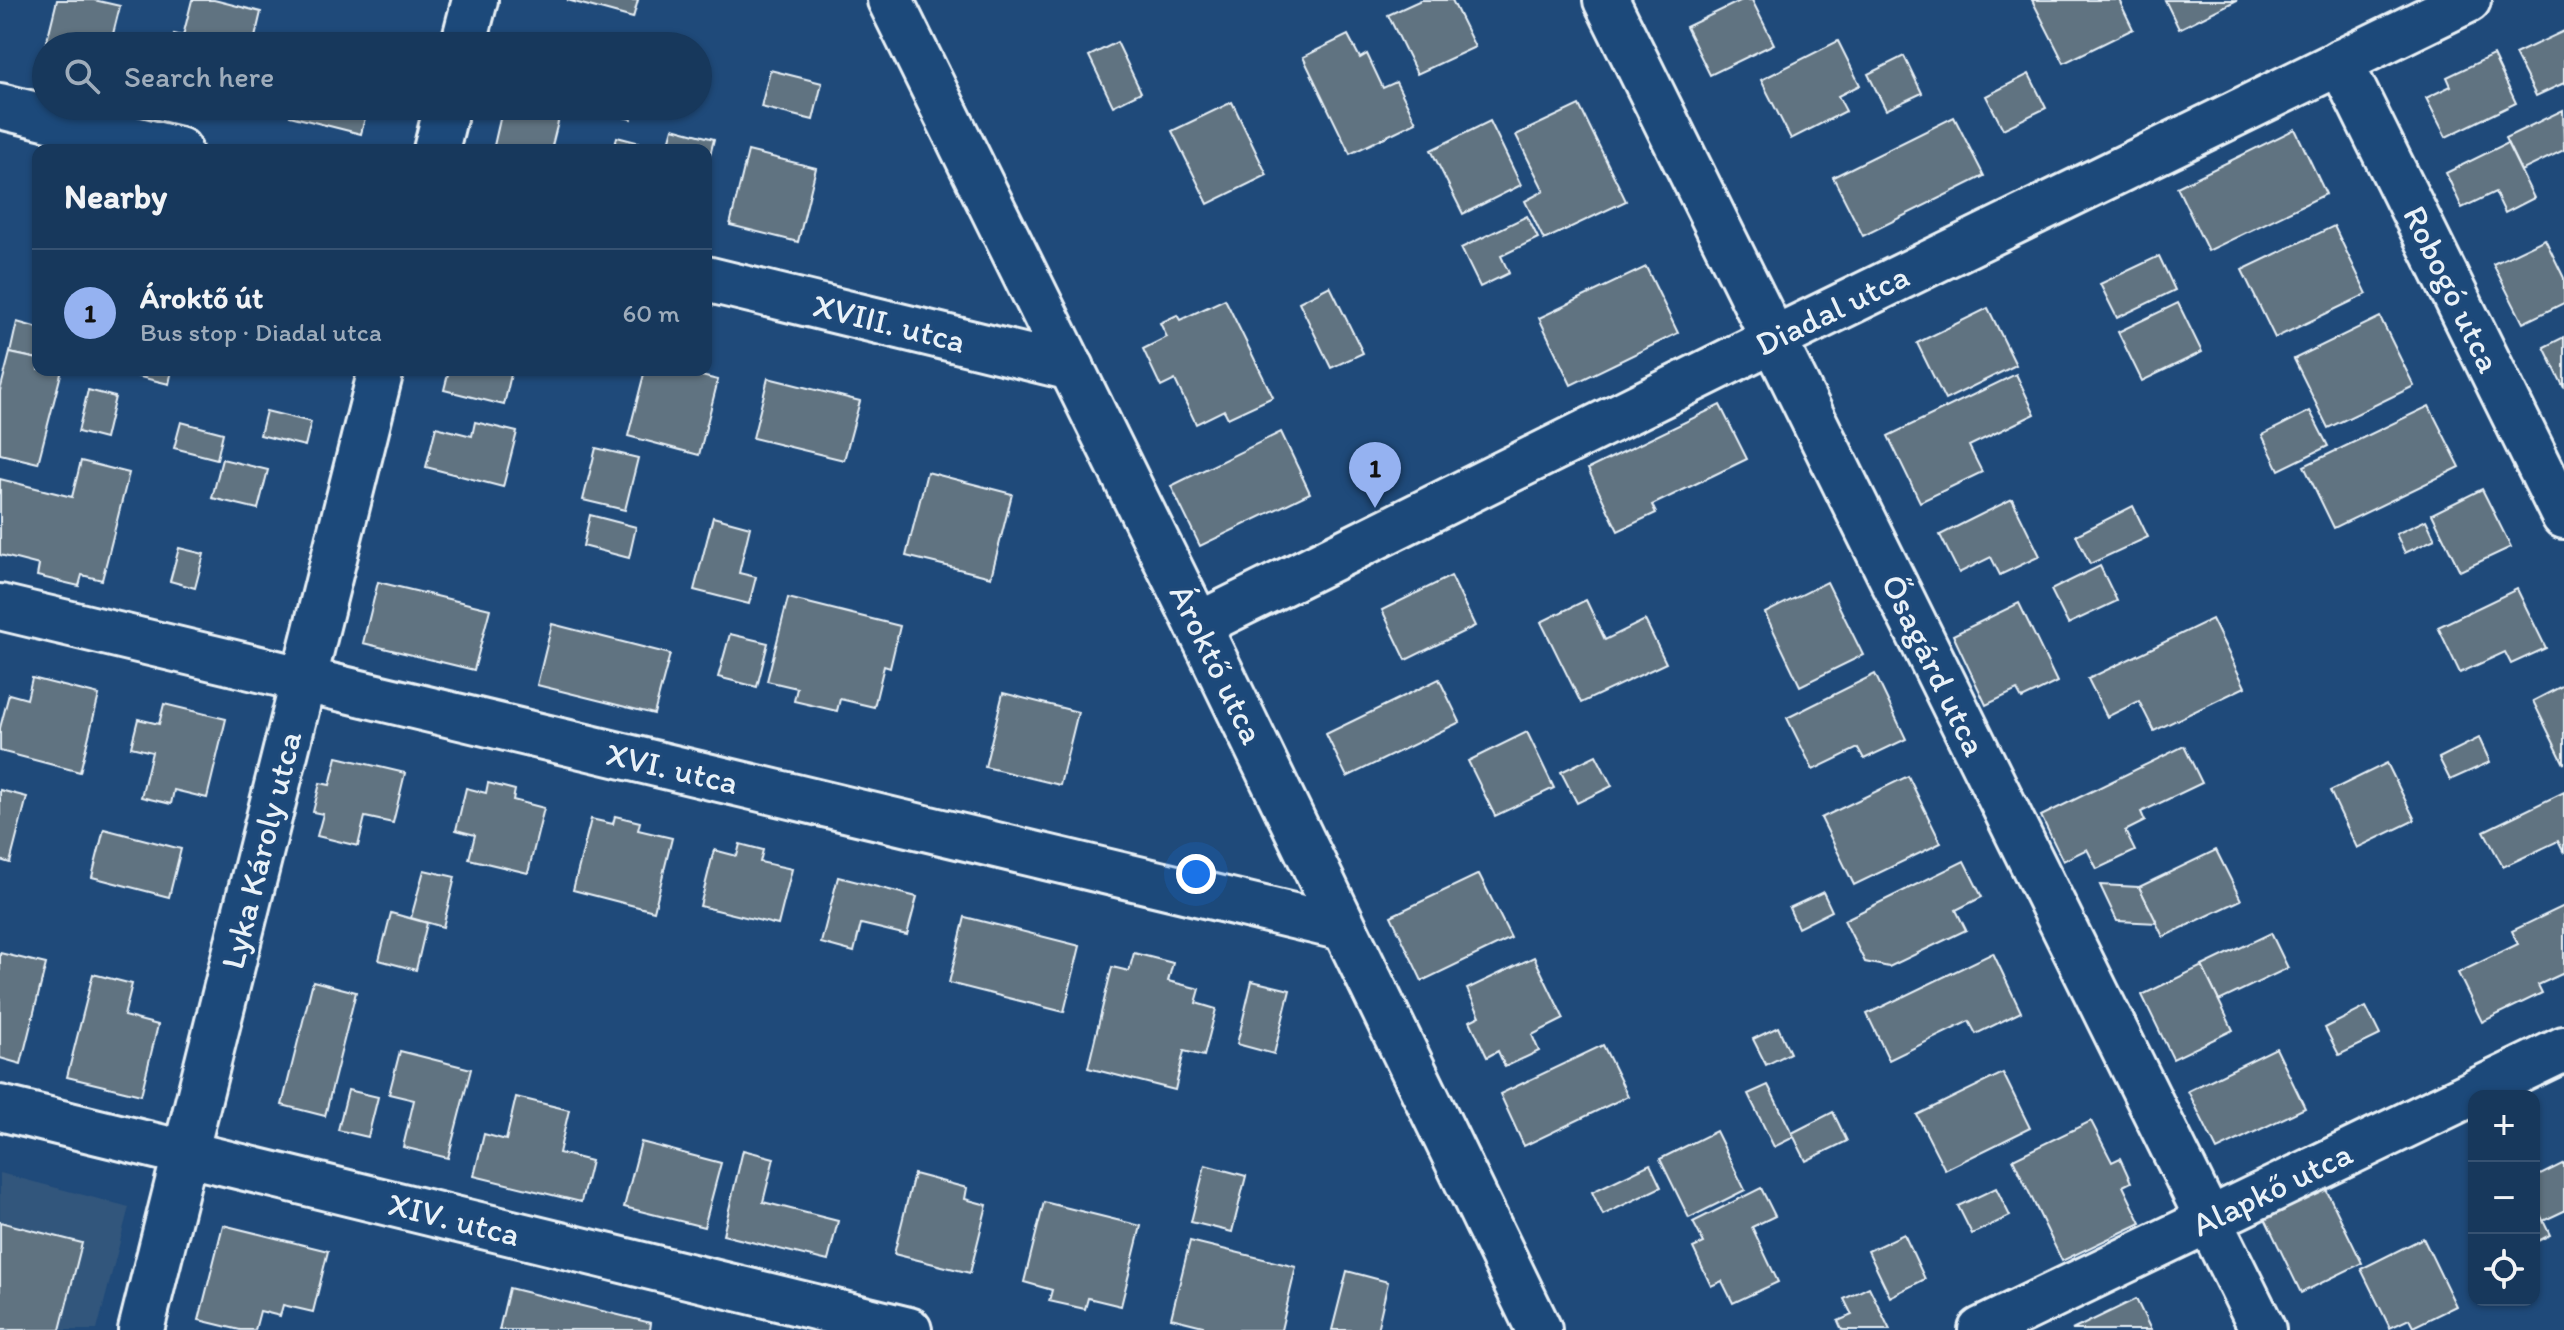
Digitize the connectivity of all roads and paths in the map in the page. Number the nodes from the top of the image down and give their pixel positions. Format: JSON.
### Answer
{"nodes":[{"id":1,"x":475,"y":0,"type":"edge"},
{"id":2,"x":890,"y":0,"type":"edge"},
{"id":3,"x":1606,"y":0,"type":"edge"},
{"id":4,"x":2468,"y":0,"type":"edge"},
{"id":5,"x":467,"y":32,"type":"edge"},
{"id":6,"x":2340,"y":62,"type":"junction"},
{"id":7,"x":0,"y":106,"type":"edge"},
{"id":8,"x":32,"y":114,"type":"edge"},
{"id":9,"x":57,"y":120,"type":"edge"},
{"id":10,"x":444,"y":120,"type":"edge"},
{"id":11,"x":155,"y":144,"type":"edge"},
{"id":12,"x":438,"y":144,"type":"edge"},
{"id":13,"x":712,"y":280,"type":"edge"},
{"id":14,"x":1774,"y":339,"type":"junction"},
{"id":15,"x":1072,"y":368,"type":"junction"},
{"id":16,"x":380,"y":376,"type":"edge"},
{"id":17,"x":2564,"y":516,"type":"edge"},
{"id":18,"x":0,"y":607,"type":"edge"},
{"id":19,"x":1198,"y":625,"type":"junction"},
{"id":20,"x":305,"y":681,"type":"junction"},
{"id":21,"x":1343,"y":928,"type":"junction"},
{"id":22,"x":2564,"y":1049,"type":"edge"},
{"id":23,"x":0,"y":1108,"type":"edge"},
{"id":24,"x":184,"y":1152,"type":"junction"},
{"id":25,"x":2208,"y":1220,"type":"junction"},
{"id":26,"x":141,"y":1330,"type":"edge"},
{"id":27,"x":909,"y":1330,"type":"edge"},
{"id":28,"x":1539,"y":1330,"type":"edge"},
{"id":29,"x":1981,"y":1330,"type":"edge"},
{"id":30,"x":2263,"y":1330,"type":"edge"}],
"edges":[{"from":1,"to":5,"type":"street"},
{"from":2,"to":15,"type":"street","name":"Ároktő utca"},
{"from":3,"to":14,"type":"street","name":"Ősagárd utca"},
{"from":4,"to":6,"type":"street","name":"Diadal utca"},
{"from":6,"to":14,"type":"street","name":"Diadal utca"},
{"from":6,"to":17,"type":"street","name":"Robogó utca"},
{"from":7,"to":8,"type":"street"},
{"from":9,"to":11,"type":"street"},
{"from":10,"to":12,"type":"street"},
{"from":13,"to":15,"type":"street","name":"XVIII. utca"},
{"from":14,"to":19,"type":"street","name":"Diadal utca"},
{"from":14,"to":25,"type":"street","name":"Ősagárd utca"},
{"from":15,"to":19,"type":"street","name":"Ároktő utca"},
{"from":16,"to":20,"type":"street","name":"Lyka Károly utca"},
{"from":18,"to":20,"type":"street","name":"XVI. utca"},
{"from":19,"to":21,"type":"street","name":"Ároktő utca"},
{"from":20,"to":21,"type":"street","name":"XVI. utca"},
{"from":20,"to":24,"type":"street","name":"Lyka Károly utca"},
{"from":21,"to":28,"type":"street","name":"Ároktő utca"},
{"from":22,"to":25,"type":"street","name":"Alapkő utca"},
{"from":23,"to":24,"type":"street","name":"XIV. utca"},
{"from":24,"to":26,"type":"street","name":"Lyka Károly utca"},
{"from":24,"to":27,"type":"street","name":"XIV. utca"},
{"from":25,"to":29,"type":"street","name":"Alapkő utca"},
{"from":25,"to":30,"type":"street","name":"Ősagárd utca"}]}
